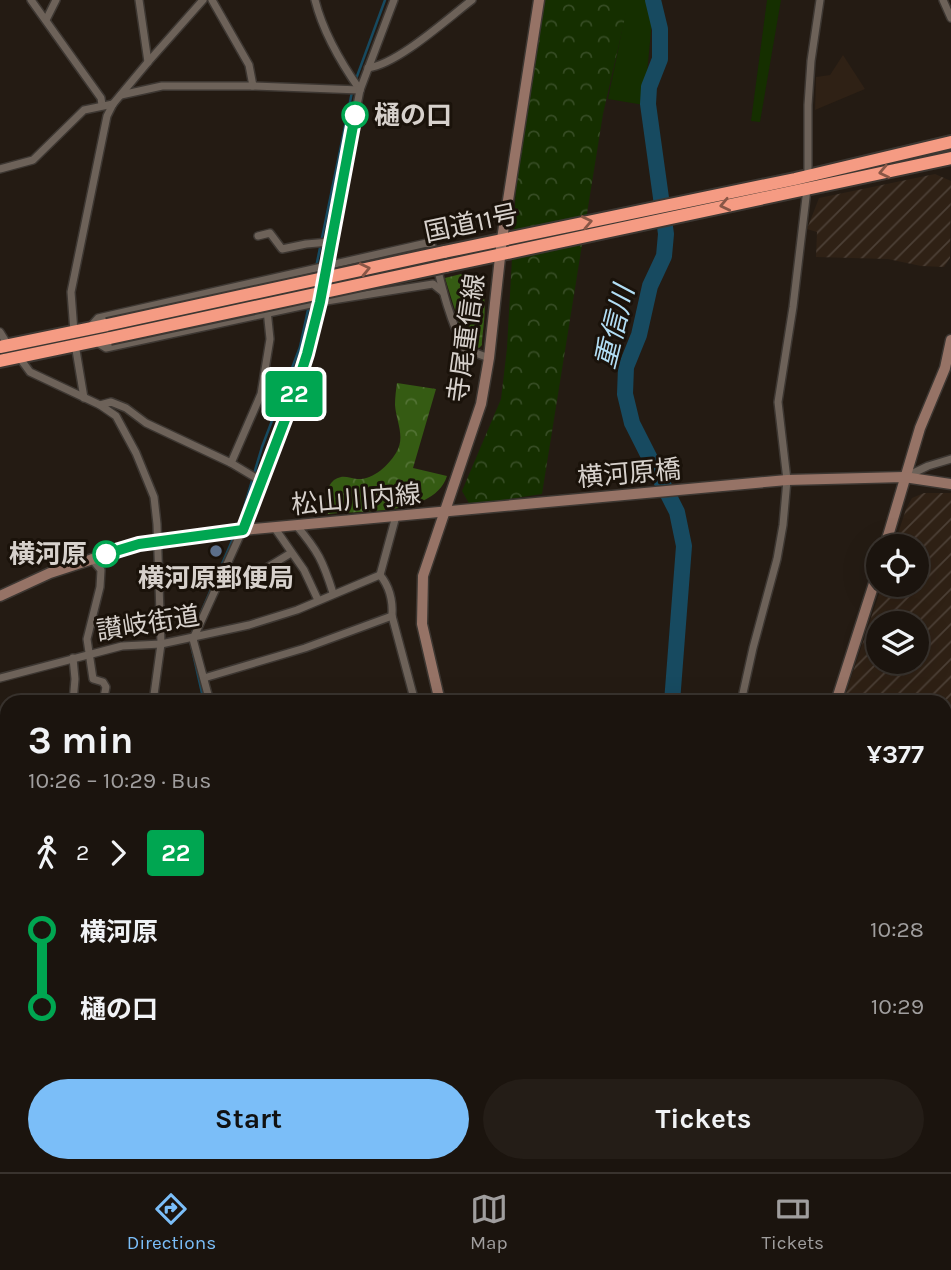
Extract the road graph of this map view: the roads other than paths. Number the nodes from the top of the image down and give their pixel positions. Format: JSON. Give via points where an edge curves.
{"nodes":[{"id":1,"x":31,"y":0,"type":"edge"},
{"id":2,"x":56,"y":0,"type":"edge"},
{"id":3,"x":139,"y":0,"type":"edge"},
{"id":4,"x":203,"y":0,"type":"edge"},
{"id":5,"x":212,"y":0,"type":"edge"},
{"id":6,"x":315,"y":0,"type":"edge"},
{"id":7,"x":394,"y":0,"type":"edge"},
{"id":8,"x":472,"y":0,"type":"edge"},
{"id":9,"x":539,"y":0,"type":"edge"},
{"id":10,"x":820,"y":0,"type":"edge"},
{"id":11,"x":943,"y":0,"type":"edge"},
{"id":12,"x":951,"y":18,"type":"edge"},
{"id":13,"x":46,"y":20,"type":"junction"},
{"id":14,"x":148,"y":62,"type":"junction"},
{"id":15,"x":368,"y":68,"type":"junction"},
{"id":16,"x":253,"y":86,"type":"junction"},
{"id":17,"x":360,"y":90,"type":"junction"},
{"id":18,"x":120,"y":95,"type":"junction"},
{"id":19,"x":113,"y":104,"type":"junction"},
{"id":20,"x":102,"y":105,"type":"junction"},
{"id":21,"x":951,"y":142,"type":"edge"},
{"id":22,"x":951,"y":158,"type":"edge"},
{"id":23,"x":0,"y":169,"type":"edge"},
{"id":24,"x":808,"y":182,"type":"junction"},
{"id":25,"x":794,"y":185,"type":"junction"},
{"id":26,"x":258,"y":236,"type":"dead end"},
{"id":27,"x":502,"y":239,"type":"junction"},
{"id":28,"x":330,"y":242,"type":"junction"},
{"id":29,"x":500,"y":253,"type":"junction"},
{"id":30,"x":326,"y":265,"type":"junction"},
{"id":31,"x":264,"y":280,"type":"junction"},
{"id":32,"x":443,"y":292,"type":"junction"},
{"id":33,"x":320,"y":302,"type":"junction"},
{"id":34,"x":268,"y":314,"type":"junction"},
{"id":35,"x":89,"y":329,"type":"junction"},
{"id":36,"x":0,"y":332,"type":"edge"},
{"id":37,"x":74,"y":332,"type":"junction"},
{"id":38,"x":951,"y":340,"type":"edge"},
{"id":39,"x":94,"y":341,"type":"junction"},
{"id":40,"x":75,"y":345,"type":"junction"},
{"id":41,"x":4,"y":346,"type":"edge"},
{"id":42,"x":19,"y":357,"type":"junction"},
{"id":43,"x":489,"y":358,"type":"junction"},
{"id":44,"x":0,"y":361,"type":"edge"},
{"id":45,"x":84,"y":398,"type":"junction"},
{"id":46,"x":100,"y":405,"type":"junction"},
{"id":47,"x":951,"y":459,"type":"edge"},
{"id":48,"x":231,"y":463,"type":"junction"},
{"id":49,"x":904,"y":477,"type":"junction"},
{"id":50,"x":787,"y":480,"type":"junction"},
{"id":51,"x":261,"y":481,"type":"junction"},
{"id":52,"x":951,"y":484,"type":"edge"},
{"id":53,"x":475,"y":509,"type":"joint"},
{"id":54,"x":444,"y":512,"type":"junction"},
{"id":55,"x":396,"y":516,"type":"junction"},
{"id":56,"x":296,"y":525,"type":"junction"},
{"id":57,"x":274,"y":527,"type":"junction"},
{"id":58,"x":243,"y":530,"type":"junction"},
{"id":59,"x":889,"y":534,"type":"edge"},
{"id":60,"x":156,"y":541,"type":"junction"},
{"id":61,"x":290,"y":553,"type":"junction"},
{"id":62,"x":91,"y":558,"type":"junction"},
{"id":63,"x":263,"y":570,"type":"dead end"},
{"id":64,"x":380,"y":575,"type":"junction"},
{"id":65,"x":333,"y":593,"type":"junction"},
{"id":66,"x":0,"y":596,"type":"edge"},
{"id":67,"x":870,"y":597,"type":"edge"},
{"id":68,"x":318,"y":600,"type":"junction"},
{"id":69,"x":392,"y":616,"type":"junction"},
{"id":70,"x":191,"y":639,"type":"junction"},
{"id":71,"x":161,"y":644,"type":"junction"},
{"id":72,"x":90,"y":653,"type":"junction"},
{"id":73,"x":73,"y":658,"type":"junction"},
{"id":74,"x":0,"y":678,"type":"edge"},
{"id":75,"x":204,"y":678,"type":"junction"},
{"id":76,"x":75,"y":679,"type":"junction"},
{"id":77,"x":93,"y":679,"type":"junction"},
{"id":78,"x":74,"y":695,"type":"edge"},
{"id":79,"x":104,"y":695,"type":"edge"},
{"id":80,"x":154,"y":695,"type":"edge"},
{"id":81,"x":208,"y":695,"type":"edge"},
{"id":82,"x":413,"y":695,"type":"edge"},
{"id":83,"x":438,"y":695,"type":"edge"},
{"id":84,"x":743,"y":695,"type":"edge"},
{"id":85,"x":838,"y":695,"type":"edge"}],
"edges":[{"from":1,"to":13,"type":"street"},
{"from":2,"to":13,"type":"street"},
{"from":3,"to":14,"type":"street"},
{"from":4,"to":14,"type":"street"},
{"from":5,"to":16,"type":"street","via":[[249,65]]},
{"from":6,"to":17,"type":"street","via":[[343,66]]},
{"from":7,"to":15,"type":"street"},
{"from":8,"to":15,"type":"street","via":[[411,47]]},
{"from":9,"to":27,"type":"main road","name":"寺尾重信線"},
{"from":10,"to":24,"type":"street","via":[[810,72]]},
{"from":11,"to":12,"type":"street"},
{"from":13,"to":20,"type":"street"},
{"from":14,"to":18,"type":"street"},
{"from":15,"to":17,"type":"street"},
{"from":16,"to":17,"type":"street"},
{"from":16,"to":18,"type":"street","via":[[162,86]]},
{"from":17,"to":28,"type":"street"},
{"from":18,"to":19,"type":"street"},
{"from":19,"to":20,"type":"street"},
{"from":19,"to":37,"type":"street","via":[[71,292]]},
{"from":20,"to":23,"type":"street","via":[[78,114],[33,160]]},
{"from":21,"to":24,"type":"highway","name":"国道11号"},
{"from":22,"to":24,"type":"highway","name":"国道11号","one_way":true},
{"from":24,"to":25,"type":"highway","name":"国道11号"},
{"from":24,"to":50,"type":"street","via":[[779,402]]},
{"from":27,"to":25,"type":"highway","name":"国道11号","one_way":true},
{"from":25,"to":29,"type":"highway","name":"国道11号","one_way":true},
{"from":26,"to":28,"type":"street","via":[[270,233],[282,249]]},
{"from":27,"to":29,"type":"main road","name":"寺尾重信線"},
{"from":35,"to":27,"type":"highway","name":"国道11号","one_way":true,"bridge":true},
{"from":28,"to":30,"type":"street"},
{"from":29,"to":39,"type":"highway","name":"国道11号","bridge":true},
{"from":29,"to":43,"type":"main road","name":"寺尾重信線"},
{"from":30,"to":31,"type":"street"},
{"from":30,"to":32,"type":"street","via":[[431,242]]},
{"from":30,"to":33,"type":"street"},
{"from":31,"to":34,"type":"street"},
{"from":31,"to":35,"type":"street","via":[[98,318]]},
{"from":32,"to":33,"type":"street","via":[[433,284]]},
{"from":32,"to":43,"type":"street","via":[[465,349]]},
{"from":33,"to":34,"type":"street"},
{"from":33,"to":51,"type":"street","via":[[291,404]]},
{"from":34,"to":39,"type":"street","via":[[106,348]]},
{"from":34,"to":48,"type":"street","via":[[270,339],[261,394]]},
{"from":35,"to":37,"type":"highway","name":"国道11号"},
{"from":36,"to":41,"type":"street"},
{"from":37,"to":40,"type":"street"},
{"from":37,"to":41,"type":"highway","name":"国道11号"},
{"from":38,"to":49,"type":"main road"},
{"from":39,"to":40,"type":"highway","name":"国道11号"},
{"from":40,"to":42,"type":"highway","name":"国道11号"},
{"from":40,"to":45,"type":"street"},
{"from":42,"to":44,"type":"highway","name":"国道11号"},
{"from":42,"to":45,"type":"street","via":[[30,372]]},
{"from":43,"to":54,"type":"main road","name":"寺尾重信線","via":[[481,404]]},
{"from":45,"to":46,"type":"street"},
{"from":46,"to":48,"type":"street","via":[[111,402],[126,408],[146,423]]},
{"from":46,"to":60,"type":"street","via":[[116,416],[155,497]]},
{"from":47,"to":49,"type":"street"},
{"from":48,"to":51,"type":"street"},
{"from":49,"to":50,"type":"main road"},
{"from":49,"to":52,"type":"main road"},
{"from":49,"to":59,"type":"main road"},
{"from":50,"to":53,"type":"main road","name":"横河原橋"},
{"from":50,"to":84,"type":"street","via":[[777,559]]},
{"from":51,"to":58,"type":"street"},
{"from":53,"to":54,"type":"main road","name":"松山川内線"},
{"from":54,"to":55,"type":"main road","name":"松山川内線"},
{"from":54,"to":83,"type":"main road","name":"寺尾重信線","via":[[428,555],[421,593],[422,624]]},
{"from":55,"to":56,"type":"main road","name":"松山川内線"},
{"from":55,"to":64,"type":"street"},
{"from":56,"to":57,"type":"main road","name":"松山川内線"},
{"from":56,"to":65,"type":"street","via":[[324,561]]},
{"from":57,"to":58,"type":"main road","name":"松山川内線"},
{"from":57,"to":61,"type":"street"},
{"from":58,"to":60,"type":"main road","name":"松山川内線"},
{"from":58,"to":70,"type":"street"},
{"from":60,"to":62,"type":"main road","name":"松山川内線"},
{"from":60,"to":71,"type":"street"},
{"from":61,"to":63,"type":"street"},
{"from":61,"to":68,"type":"street"},
{"from":62,"to":66,"type":"main road","name":"松山川内線"},
{"from":62,"to":72,"type":"street","via":[[101,570],[87,639]]},
{"from":64,"to":65,"type":"street","name":"讃岐街道"},
{"from":64,"to":69,"type":"street","via":[[387,584]]},
{"from":65,"to":68,"type":"street","name":"讃岐街道"},
{"from":67,"to":85,"type":"main road"},
{"from":68,"to":70,"type":"street","name":"讃岐街道","via":[[249,625]]},
{"from":69,"to":75,"type":"street"},
{"from":69,"to":82,"type":"street"},
{"from":70,"to":71,"type":"street","name":"讃岐街道"},
{"from":70,"to":75,"type":"street"},
{"from":71,"to":72,"type":"street","name":"讃岐街道"},
{"from":71,"to":80,"type":"street"},
{"from":72,"to":73,"type":"street","name":"讃岐街道"},
{"from":72,"to":77,"type":"street"},
{"from":73,"to":74,"type":"street","name":"讃岐街道"},
{"from":73,"to":76,"type":"street"},
{"from":75,"to":81,"type":"street"},
{"from":76,"to":77,"type":"street"},
{"from":76,"to":78,"type":"street"},
{"from":77,"to":79,"type":"street","via":[[103,682]]}]}
